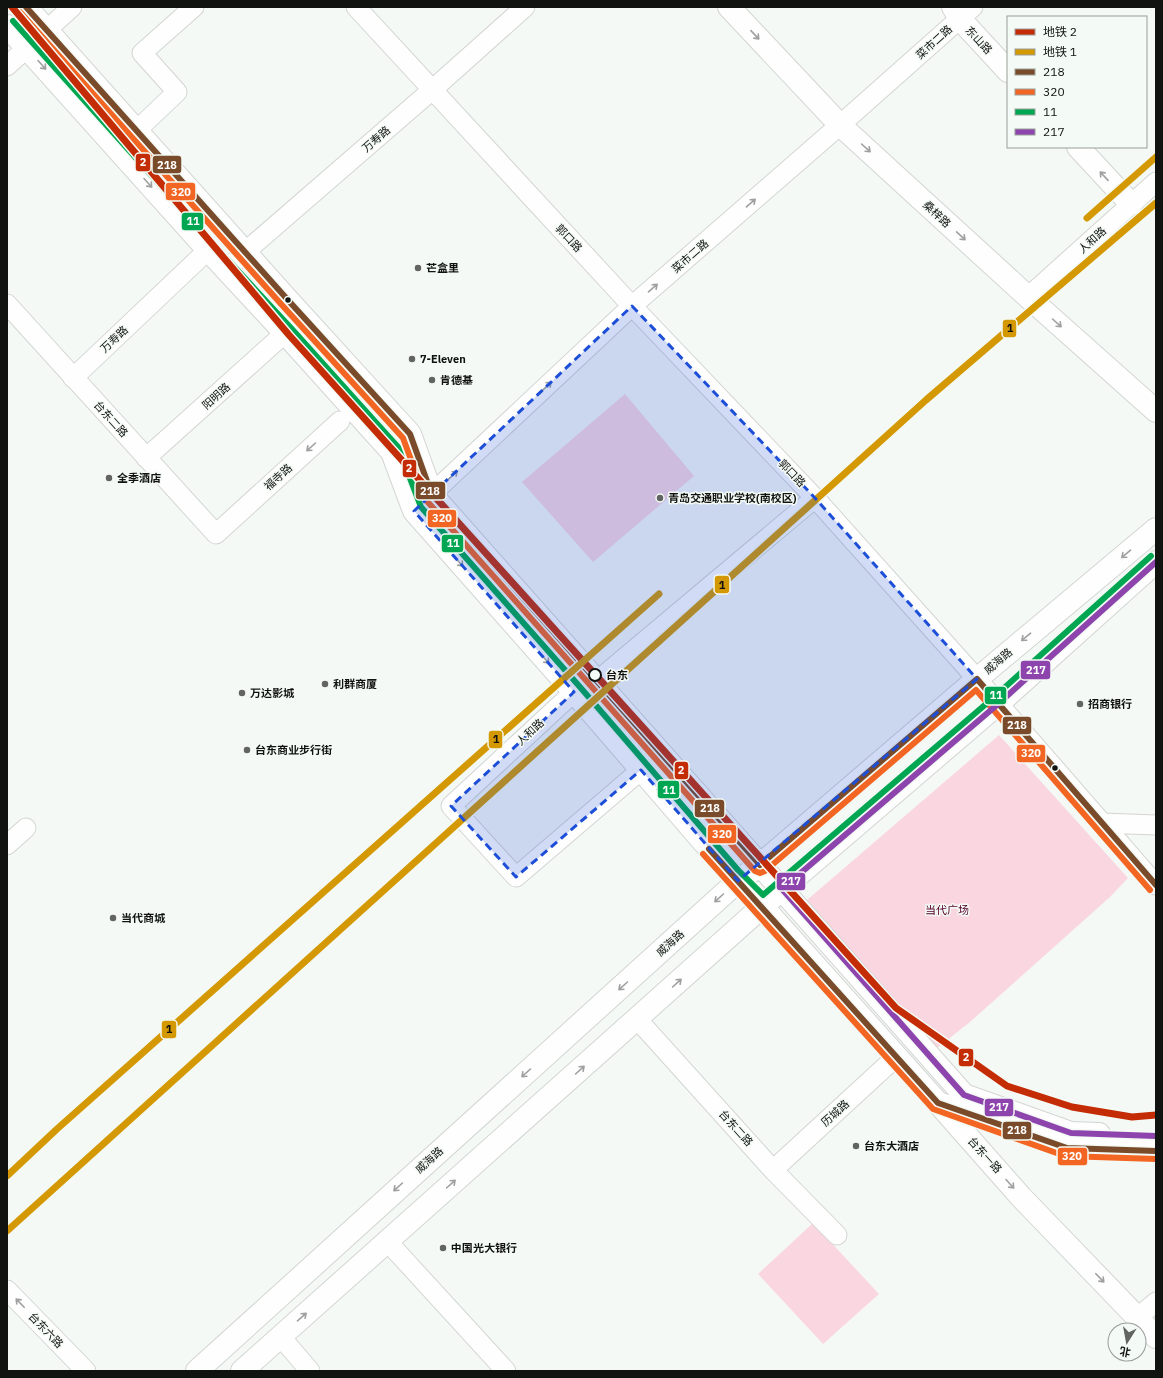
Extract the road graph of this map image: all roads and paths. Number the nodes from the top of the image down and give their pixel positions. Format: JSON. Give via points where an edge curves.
{"nodes":[{"id":1,"x":26,"y":7,"type":"edge"},
{"id":2,"x":72,"y":7,"type":"edge"},
{"id":3,"x":194,"y":7,"type":"edge"},
{"id":4,"x":356,"y":7,"type":"edge"},
{"id":5,"x":525,"y":7,"type":"edge"},
{"id":6,"x":728,"y":7,"type":"edge"},
{"id":7,"x":962,"y":11,"type":"edge"},
{"id":8,"x":7,"y":26,"type":"edge"},
{"id":9,"x":47,"y":30,"type":"junction"},
{"id":10,"x":27,"y":48,"type":"junction"},
{"id":11,"x":7,"y":66,"type":"edge"},
{"id":12,"x":1007,"y":70,"type":"edge"},
{"id":13,"x":432,"y":90,"type":"junction"},
{"id":14,"x":840,"y":125,"type":"junction"},
{"id":15,"x":137,"y":130,"type":"junction"},
{"id":16,"x":1079,"y":148,"type":"edge"},
{"id":17,"x":1156,"y":182,"type":"edge"},
{"id":18,"x":1131,"y":204,"type":"junction"},
{"id":19,"x":208,"y":250,"type":"junction"},
{"id":20,"x":245,"y":252,"type":"junction"},
{"id":21,"x":226,"y":270,"type":"junction"},
{"id":22,"x":1028,"y":298,"type":"junction"},
{"id":23,"x":7,"y":304,"type":"edge"},
{"id":24,"x":632,"y":306,"type":"junction"},
{"id":25,"x":285,"y":333,"type":"junction"},
{"id":26,"x":73,"y":378,"type":"junction"},
{"id":27,"x":1156,"y":411,"type":"edge"},
{"id":28,"x":340,"y":421,"type":"dead end"},
{"id":29,"x":146,"y":458,"type":"junction"},
{"id":30,"x":432,"y":495,"type":"junction"},
{"id":31,"x":815,"y":498,"type":"junction"},
{"id":32,"x":414,"y":511,"type":"junction"},
{"id":33,"x":1156,"y":529,"type":"edge"},
{"id":34,"x":216,"y":534,"type":"joint"},
{"id":35,"x":1156,"y":562,"type":"edge"},
{"id":36,"x":977,"y":679,"type":"junction"},
{"id":37,"x":598,"y":681,"type":"junction"},
{"id":38,"x":574,"y":692,"type":"junction"},
{"id":39,"x":998,"y":704,"type":"junction"},
{"id":40,"x":641,"y":770,"type":"junction"},
{"id":41,"x":1102,"y":823,"type":"junction"},
{"id":42,"x":1156,"y":825,"type":"edge"},
{"id":43,"x":26,"y":828,"type":"dead end"},
{"id":44,"x":8,"y":842,"type":"edge"},
{"id":45,"x":760,"y":865,"type":"junction"},
{"id":46,"x":738,"y":881,"type":"junction"},
{"id":47,"x":1156,"y":885,"type":"edge"},
{"id":48,"x":782,"y":889,"type":"junction"},
{"id":49,"x":762,"y":906,"type":"junction"},
{"id":50,"x":637,"y":1019,"type":"junction"},
{"id":51,"x":897,"y":1056,"type":"junction"},
{"id":52,"x":938,"y":1103,"type":"junction"},
{"id":53,"x":1156,"y":1136,"type":"edge"},
{"id":54,"x":1156,"y":1151,"type":"edge"},
{"id":55,"x":773,"y":1170,"type":"junction"},
{"id":56,"x":838,"y":1235,"type":"dead end"},
{"id":57,"x":387,"y":1241,"type":"junction"},
{"id":58,"x":7,"y":1290,"type":"edge"},
{"id":59,"x":1156,"y":1302,"type":"edge"},
{"id":60,"x":1138,"y":1317,"type":"junction"},
{"id":61,"x":280,"y":1336,"type":"junction"},
{"id":62,"x":1156,"y":1337,"type":"edge"},
{"id":63,"x":86,"y":1371,"type":"edge"},
{"id":64,"x":197,"y":1371,"type":"edge"},
{"id":65,"x":242,"y":1371,"type":"edge"},
{"id":66,"x":310,"y":1371,"type":"edge"},
{"id":67,"x":506,"y":1371,"type":"edge"}],
"edges":[{"from":1,"to":9,"type":"main road"},
{"from":2,"to":9,"type":"street"},
{"from":3,"to":15,"type":"street","via":[[142,53],[177,92]]},
{"from":4,"to":13,"type":"street","name":"郭口路"},
{"from":5,"to":13,"type":"street","name":"万寿路"},
{"from":6,"to":14,"type":"main road","name":"桑梓路","one_way":true},
{"from":7,"to":12,"type":"main road","name":"东山路"},
{"from":7,"to":14,"type":"street","name":"菜市二路"},
{"from":8,"to":10,"type":"main road","name":"台东一路"},
{"from":9,"to":10,"type":"street"},
{"from":9,"to":15,"type":"main road"},
{"from":10,"to":11,"type":"street"},
{"from":10,"to":19,"type":"main road","name":"台东一路","one_way":true},
{"from":13,"to":20,"type":"street","name":"万寿路"},
{"from":13,"to":24,"type":"street","name":"郭口路"},
{"from":14,"to":22,"type":"main road","name":"桑梓路","one_way":true},
{"from":24,"to":14,"type":"street","name":"菜市二路","one_way":true},
{"from":15,"to":20,"type":"main road"},
{"from":18,"to":16,"type":"main road","one_way":true},
{"from":17,"to":18,"type":"street","name":"人和路"},
{"from":18,"to":22,"type":"street","name":"人和路"},
{"from":19,"to":21,"type":"main road","name":"台东一路"},
{"from":19,"to":26,"type":"street","name":"万寿路"},
{"from":20,"to":21,"type":"street","name":"万寿路"},
{"from":20,"to":30,"type":"main road","via":[[410,434]]},
{"from":21,"to":25,"type":"main road","name":"台东一路"},
{"from":22,"to":27,"type":"main road","name":"桑梓路","one_way":true},
{"from":23,"to":26,"type":"street","name":"台东二路"},
{"from":30,"to":24,"type":"street","name":"菜市二路","one_way":true},
{"from":24,"to":31,"type":"street","name":"郭口路"},
{"from":25,"to":29,"type":"street","name":"阳明路"},
{"from":25,"to":32,"type":"main road","name":"台东一路","via":[[392,452]]},
{"from":26,"to":29,"type":"street","name":"台东二路"},
{"from":28,"to":34,"type":"street","name":"福寺路","one_way":true},
{"from":29,"to":34,"type":"street","name":"台东二路"},
{"from":30,"to":32,"type":"street","name":"菜市二路"},
{"from":30,"to":37,"type":"main road"},
{"from":31,"to":36,"type":"street","name":"郭口路"},
{"from":31,"to":37,"type":"street"},
{"from":32,"to":38,"type":"main road","name":"台东一路","one_way":true},
{"from":33,"to":36,"type":"main road","name":"威海路","one_way":true},
{"from":35,"to":39,"type":"main road"},
{"from":36,"to":39,"type":"street","name":"郭口路"},
{"from":36,"to":45,"type":"main road","name":"威海路"},
{"from":37,"to":45,"type":"main road"},
{"from":38,"to":40,"type":"main road","name":"台东一路"},
{"from":38,"to":40,"type":"street","name":"人和路","via":[[451,806],[516,877]]},
{"from":39,"to":41,"type":"street","name":"郭口路"},
{"from":39,"to":48,"type":"main road"},
{"from":40,"to":46,"type":"main road","name":"台东一路"},
{"from":41,"to":42,"type":"street"},
{"from":41,"to":47,"type":"street","name":"郭口路"},
{"from":43,"to":44,"type":"street"},
{"from":45,"to":46,"type":"main road","name":"威海路"},
{"from":45,"to":48,"type":"main road"},
{"from":46,"to":49,"type":"main road","name":"台东一路"},
{"from":46,"to":64,"type":"main road","name":"威海路","one_way":true},
{"from":48,"to":49,"type":"main road"},
{"from":48,"to":53,"type":"main road","via":[[964,1094],[1071,1134]]},
{"from":50,"to":49,"type":"main road","one_way":true},
{"from":49,"to":51,"type":"main road","name":"台东一路"},
{"from":50,"to":55,"type":"street","name":"台东二路"},
{"from":57,"to":50,"type":"main road","one_way":true},
{"from":51,"to":52,"type":"main road","name":"台东一路"},
{"from":51,"to":55,"type":"street","name":"历城路"},
{"from":52,"to":54,"type":"main road","via":[[1067,1148]]},
{"from":52,"to":60,"type":"main road","name":"台东一路","one_way":true,"via":[[1022,1197]]},
{"from":55,"to":56,"type":"street","name":"台东二路"},
{"from":61,"to":57,"type":"main road","one_way":true},
{"from":57,"to":67,"type":"street"},
{"from":63,"to":58,"type":"street","name":"台东六路","one_way":true},
{"from":59,"to":60,"type":"street"},
{"from":60,"to":62,"type":"main road","name":"台东一路"},
{"from":61,"to":65,"type":"main road"},
{"from":61,"to":66,"type":"street"}]}
